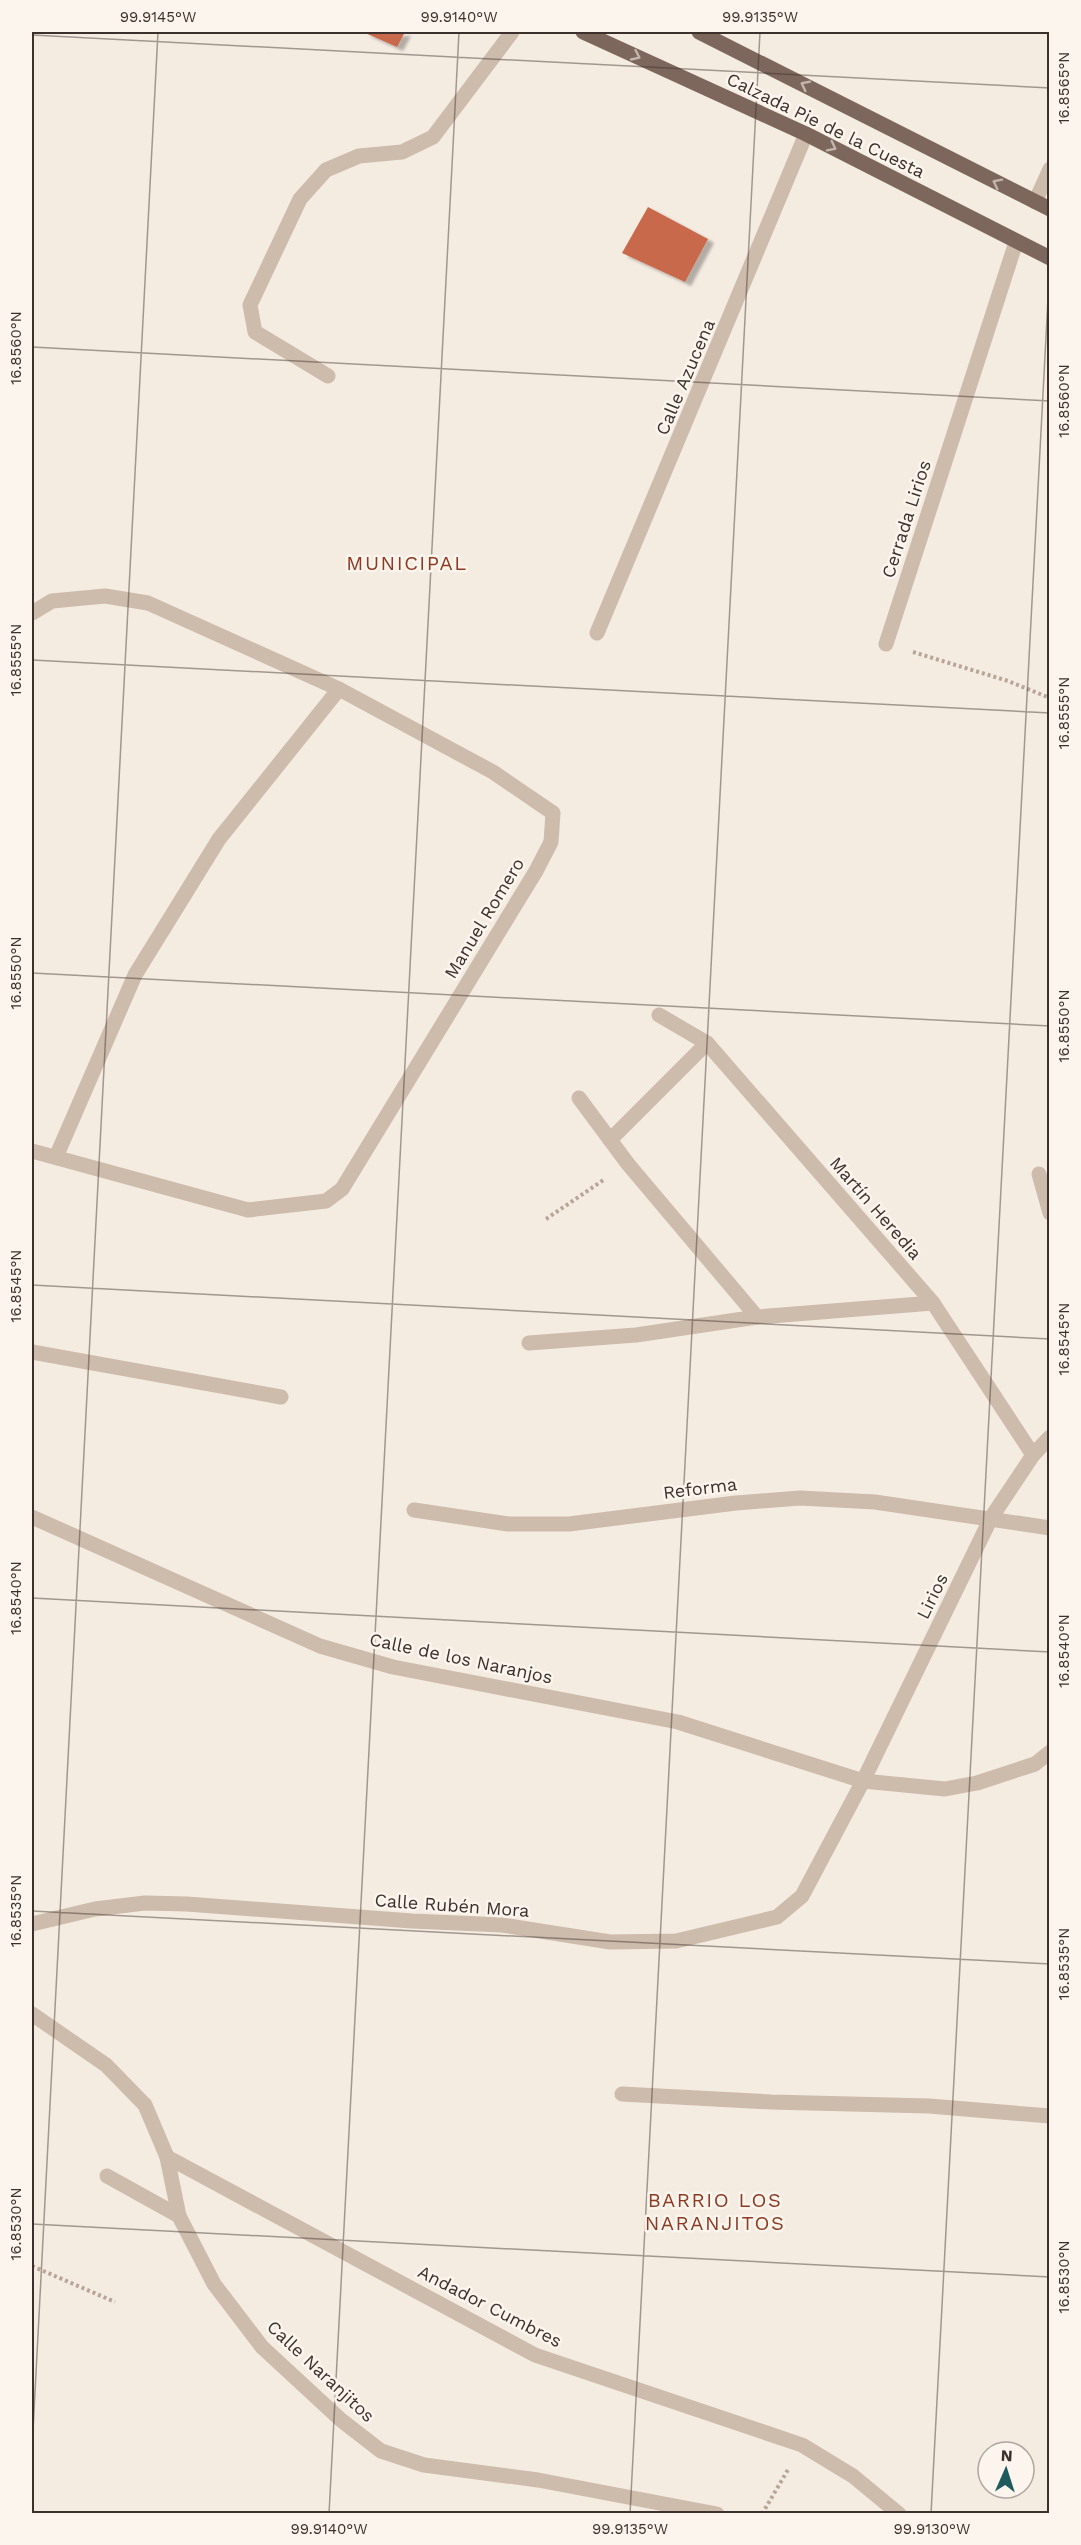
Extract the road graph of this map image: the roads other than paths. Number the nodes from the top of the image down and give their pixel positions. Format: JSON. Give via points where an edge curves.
{"nodes":[{"id":1,"x":512,"y":32,"type":"edge"},
{"id":2,"x":583,"y":32,"type":"edge"},
{"id":3,"x":699,"y":32,"type":"edge"},
{"id":4,"x":806,"y":134,"type":"junction"},
{"id":5,"x":1050,"y":169,"type":"edge"},
{"id":6,"x":1035,"y":202,"type":"junction"},
{"id":7,"x":1050,"y":209,"type":"edge"},
{"id":8,"x":1016,"y":242,"type":"junction"},
{"id":9,"x":1050,"y":258,"type":"edge"},
{"id":10,"x":328,"y":376,"type":"dead end"},
{"id":11,"x":32,"y":613,"type":"edge"},
{"id":12,"x":597,"y":633,"type":"dead end"},
{"id":13,"x":886,"y":644,"type":"road end"},
{"id":14,"x":339,"y":689,"type":"junction"},
{"id":15,"x":660,"y":1015,"type":"dead end"},
{"id":16,"x":707,"y":1043,"type":"junction"},
{"id":17,"x":579,"y":1098,"type":"dead end"},
{"id":18,"x":610,"y":1140,"type":"junction"},
{"id":19,"x":32,"y":1151,"type":"edge"},
{"id":20,"x":56,"y":1157,"type":"junction"},
{"id":21,"x":1039,"y":1174,"type":"dead end"},
{"id":22,"x":1050,"y":1213,"type":"edge"},
{"id":23,"x":933,"y":1303,"type":"junction"},
{"id":24,"x":757,"y":1317,"type":"junction"},
{"id":25,"x":529,"y":1343,"type":"dead end"},
{"id":26,"x":32,"y":1352,"type":"edge"},
{"id":27,"x":280,"y":1397,"type":"dead end"},
{"id":28,"x":1050,"y":1437,"type":"edge"},
{"id":29,"x":1033,"y":1455,"type":"junction"},
{"id":30,"x":414,"y":1510,"type":"dead end"},
{"id":31,"x":32,"y":1517,"type":"edge"},
{"id":32,"x":992,"y":1518,"type":"junction"},
{"id":33,"x":1050,"y":1528,"type":"edge"},
{"id":34,"x":1050,"y":1752,"type":"edge"},
{"id":35,"x":863,"y":1781,"type":"junction"},
{"id":36,"x":32,"y":1924,"type":"edge"},
{"id":37,"x":32,"y":2014,"type":"edge"},
{"id":38,"x":622,"y":2094,"type":"dead end"},
{"id":39,"x":1050,"y":2116,"type":"edge"},
{"id":40,"x":167,"y":2157,"type":"junction"},
{"id":41,"x":107,"y":2176,"type":"dead end"},
{"id":42,"x":179,"y":2216,"type":"junction"},
{"id":43,"x":717,"y":2514,"type":"edge"},
{"id":44,"x":899,"y":2514,"type":"edge"}],
"edges":[{"from":1,"to":10,"type":"street","via":[[433,136],[402,152],[359,156],[326,170],[300,199],[250,305],[255,332]]},
{"from":2,"to":4,"type":"main road","name":"Calzada Pie de la Cuesta","one_way":true},
{"from":6,"to":3,"type":"main road","name":"Calzada Pie de la Cuesta","one_way":true},
{"from":4,"to":8,"type":"main road","name":"Calzada Pie de la Cuesta","one_way":true},
{"from":4,"to":12,"type":"street","name":"Calle Azucena"},
{"from":5,"to":6,"type":"street"},
{"from":6,"to":7,"type":"main road","name":"Calzada Pie de la Cuesta"},
{"from":8,"to":9,"type":"main road","name":"Calzada Pie de la Cuesta"},
{"from":8,"to":13,"type":"street","name":"Cerrada Lirios"},
{"from":11,"to":14,"type":"street","name":"Manuel Romero","via":[[52,601],[105,596],[148,603]]},
{"from":14,"to":20,"type":"street","via":[[219,839],[135,975]]},
{"from":14,"to":20,"type":"street","name":"Manuel Romero","via":[[476,762],[553,813],[550,842],[536,871],[342,1189],[326,1201],[248,1210]]},
{"from":15,"to":16,"type":"street","name":"Martín Heredia"},
{"from":16,"to":18,"type":"street"},
{"from":16,"to":23,"type":"street","name":"Martín Heredia"},
{"from":17,"to":18,"type":"street"},
{"from":18,"to":24,"type":"street"},
{"from":19,"to":20,"type":"street","name":"Manuel Romero"},
{"from":21,"to":22,"type":"street"},
{"from":23,"to":24,"type":"street"},
{"from":23,"to":29,"type":"street","name":"Martín Heredia"},
{"from":24,"to":25,"type":"street","via":[[636,1335]]},
{"from":26,"to":27,"type":"street"},
{"from":28,"to":29,"type":"street","name":"Lirios"},
{"from":29,"to":32,"type":"street","name":"Lirios"},
{"from":30,"to":32,"type":"street","name":"Reforma","via":[[508,1524],[569,1524],[800,1498],[875,1502]]},
{"from":31,"to":35,"type":"street","name":"Calle de los Naranjos","via":[[320,1646],[393,1667],[678,1722]]},
{"from":32,"to":33,"type":"street","name":"Reforma"},
{"from":32,"to":35,"type":"street","name":"Lirios"},
{"from":34,"to":35,"type":"street","name":"Calle de los Naranjos","via":[[1035,1764],[945,1789]]},
{"from":35,"to":36,"type":"street","name":"Calle Rubén Mora","via":[[802,1896],[777,1917],[676,1941],[610,1942],[502,1925],[187,1904],[145,1903],[95,1909]]},
{"from":37,"to":40,"type":"street","name":"Calle Naranjitos","via":[[106,2066],[145,2105]]},
{"from":38,"to":39,"type":"street","via":[[929,2106]]},
{"from":40,"to":42,"type":"street","name":"Calle Naranjitos"},
{"from":40,"to":44,"type":"street","name":"Andador Cumbres","via":[[535,2355],[802,2445],[853,2476]]},
{"from":41,"to":42,"type":"street"},
{"from":42,"to":43,"type":"street","name":"Calle Naranjitos","via":[[214,2284],[262,2347],[341,2421],[381,2451],[424,2465],[538,2480]]}]}
